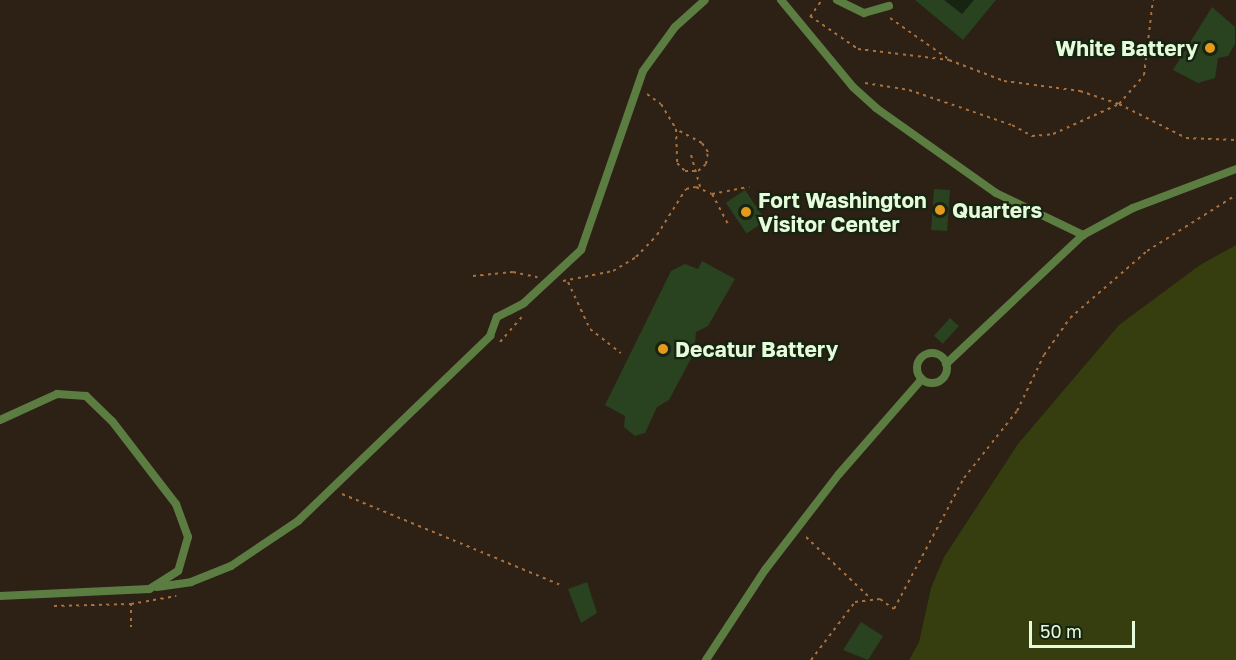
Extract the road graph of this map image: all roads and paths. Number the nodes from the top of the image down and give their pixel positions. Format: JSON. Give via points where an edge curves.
{"nodes":[{"id":1,"x":705,"y":0,"type":"edge"},
{"id":2,"x":781,"y":0,"type":"edge"},
{"id":3,"x":822,"y":0,"type":"edge"},
{"id":4,"x":837,"y":0,"type":"edge"},
{"id":5,"x":1153,"y":0,"type":"edge"},
{"id":6,"x":885,"y":8,"type":"joint"},
{"id":7,"x":805,"y":11,"type":"dead end"},
{"id":8,"x":810,"y":16,"type":"junction"},
{"id":9,"x":949,"y":60,"type":"junction"},
{"id":10,"x":847,"y":80,"type":"junction"},
{"id":11,"x":637,"y":88,"type":"junction"},
{"id":12,"x":1119,"y":104,"type":"junction"},
{"id":13,"x":676,"y":129,"type":"junction"},
{"id":14,"x":1236,"y":140,"type":"edge"},
{"id":15,"x":691,"y":155,"type":"dead end"},
{"id":16,"x":1236,"y":170,"type":"edge"},
{"id":17,"x":698,"y":171,"type":"junction"},
{"id":18,"x":750,"y":187,"type":"dead end"},
{"id":19,"x":700,"y":188,"type":"junction"},
{"id":20,"x":712,"y":194,"type":"junction"},
{"id":21,"x":1236,"y":195,"type":"edge"},
{"id":22,"x":729,"y":226,"type":"dead end"},
{"id":23,"x":1083,"y":236,"type":"junction"},
{"id":24,"x":473,"y":276,"type":"dead end"},
{"id":25,"x":552,"y":280,"type":"junction"},
{"id":26,"x":568,"y":282,"type":"junction"},
{"id":27,"x":520,"y":306,"type":"junction"},
{"id":28,"x":499,"y":343,"type":"dead end"},
{"id":29,"x":621,"y":353,"type":"dead end"},
{"id":30,"x":946,"y":364,"type":"junction"},
{"id":31,"x":922,"y":379,"type":"junction"},
{"id":32,"x":0,"y":420,"type":"edge"},
{"id":33,"x":351,"y":486,"type":"dead end"},
{"id":34,"x":342,"y":494,"type":"junction"},
{"id":35,"x":335,"y":501,"type":"dead end"},
{"id":36,"x":797,"y":529,"type":"junction"},
{"id":37,"x":561,"y":585,"type":"dead end"},
{"id":38,"x":156,"y":587,"type":"junction"},
{"id":39,"x":130,"y":591,"type":"junction"},
{"id":40,"x":186,"y":594,"type":"dead end"},
{"id":41,"x":0,"y":596,"type":"edge"},
{"id":42,"x":871,"y":599,"type":"junction"},
{"id":43,"x":131,"y":604,"type":"junction"},
{"id":44,"x":47,"y":606,"type":"dead end"},
{"id":45,"x":131,"y":627,"type":"dead end"},
{"id":46,"x":706,"y":660,"type":"edge"},
{"id":47,"x":811,"y":660,"type":"edge"}],
"edges":[{"from":1,"to":11,"type":"lane","via":[[664,40]]},
{"from":2,"to":10,"type":"lane"},
{"from":3,"to":8,"type":"path"},
{"from":4,"to":6,"type":"lane","via":[[864,14]]},
{"from":5,"to":12,"type":"path","via":[[1144,75]]},
{"from":6,"to":9,"type":"path","via":[[901,29]]},
{"from":7,"to":8,"type":"path"},
{"from":8,"to":9,"type":"path","via":[[858,49]]},
{"from":9,"to":12,"type":"path","via":[[1004,81],[1080,91]]},
{"from":10,"to":12,"type":"path","via":[[909,90],[1012,125],[1032,136],[1053,134]]},
{"from":10,"to":23,"type":"lane","via":[[876,108],[996,193]]},
{"from":11,"to":13,"type":"path","via":[[661,104]]},
{"from":11,"to":25,"type":"lane","via":[[617,136],[588,239]]},
{"from":12,"to":14,"type":"path","via":[[1186,138]]},
{"from":13,"to":17,"type":"path","via":[[677,163],[685,171]]},
{"from":13,"to":17,"type":"path","via":[[702,143],[708,152],[706,164]]},
{"from":15,"to":17,"type":"path"},
{"from":16,"to":23,"type":"lane","via":[[1133,208]]},
{"from":17,"to":19,"type":"path"},
{"from":18,"to":20,"type":"path"},
{"from":19,"to":20,"type":"path"},
{"from":19,"to":26,"type":"path","via":[[680,193],[657,236],[636,257],[613,271]]},
{"from":20,"to":22,"type":"path"},
{"from":21,"to":42,"type":"path","via":[[1147,251],[1070,318],[1044,356],[1017,411],[964,478],[894,609]]},
{"from":23,"to":30,"type":"lane"},
{"from":24,"to":25,"type":"path","via":[[513,272]]},
{"from":25,"to":26,"type":"path"},
{"from":25,"to":27,"type":"lane"},
{"from":26,"to":29,"type":"path","via":[[590,329]]},
{"from":27,"to":28,"type":"path","via":[[521,321]]},
{"from":27,"to":38,"type":"lane","via":[[497,317],[490,336],[298,521],[231,566],[190,582]]},
{"from":30,"to":31,"type":"lane","via":[[940,380]]},
{"from":30,"to":31,"type":"lane","via":[[933,353],[924,355],[917,371]]},
{"from":31,"to":36,"type":"lane"},
{"from":32,"to":38,"type":"lane","via":[[66,392],[86,396],[104,412],[186,521],[184,561],[171,579]]},
{"from":33,"to":34,"type":"path"},
{"from":34,"to":35,"type":"path"},
{"from":34,"to":37,"type":"path"},
{"from":36,"to":42,"type":"path"},
{"from":36,"to":46,"type":"lane"},
{"from":38,"to":39,"type":"lane"},
{"from":39,"to":41,"type":"lane"},
{"from":39,"to":43,"type":"path"},
{"from":40,"to":43,"type":"path"},
{"from":42,"to":47,"type":"path","via":[[855,602]]},
{"from":43,"to":44,"type":"path"},
{"from":43,"to":45,"type":"path"}]}
